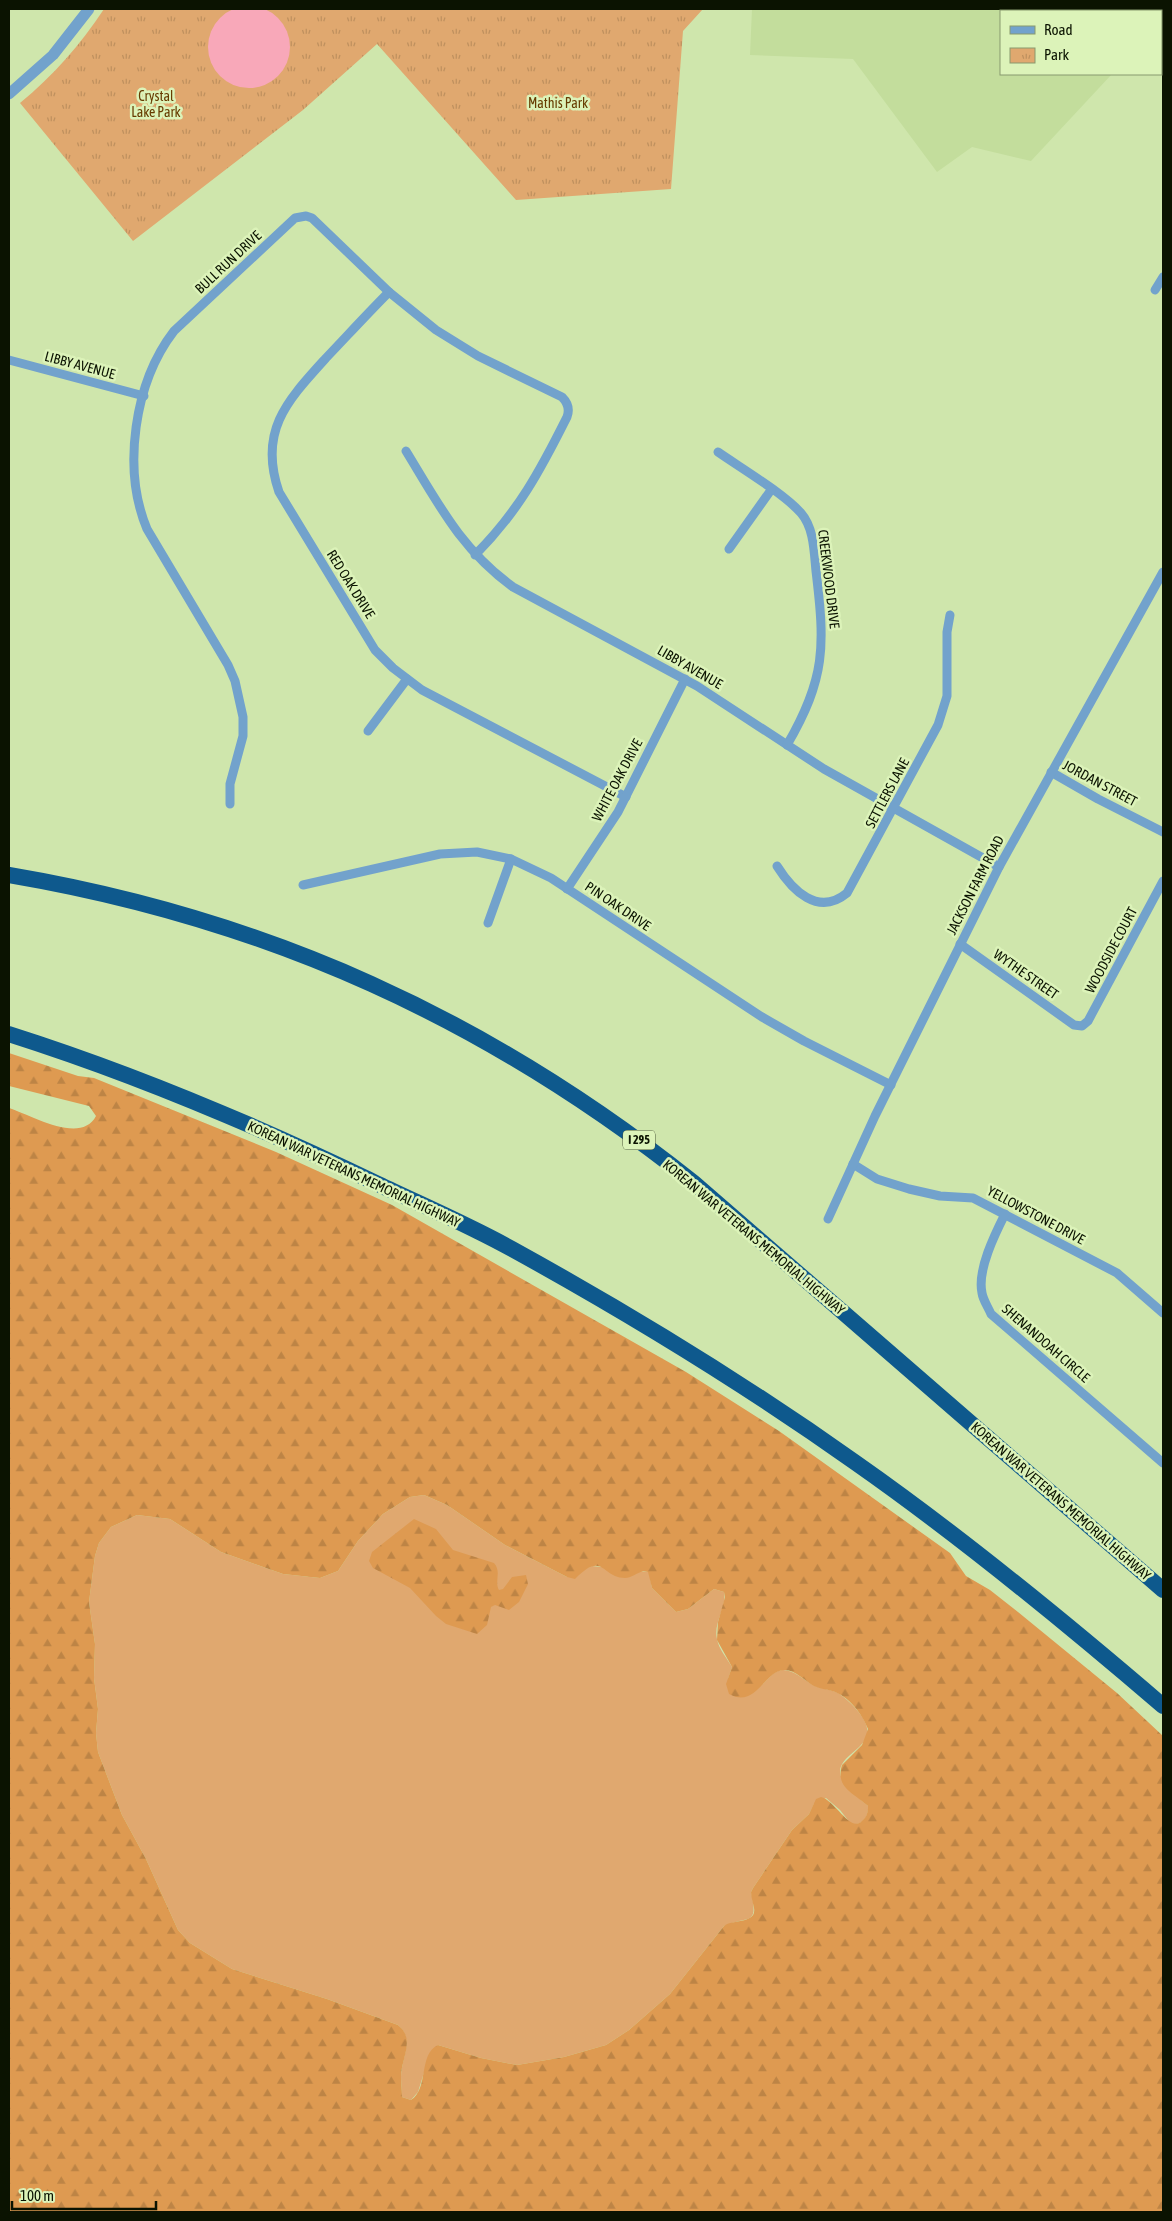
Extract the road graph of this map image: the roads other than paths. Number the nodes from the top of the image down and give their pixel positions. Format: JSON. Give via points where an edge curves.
{"nodes":[{"id":1,"x":89,"y":9,"type":"edge"},
{"id":2,"x":9,"y":94,"type":"edge"},
{"id":3,"x":1163,"y":277,"type":"edge"},
{"id":4,"x":1155,"y":290,"type":"dead end"},
{"id":5,"x":389,"y":292,"type":"junction"},
{"id":6,"x":9,"y":360,"type":"edge"},
{"id":7,"x":144,"y":396,"type":"junction"},
{"id":8,"x":406,"y":451,"type":"dead end"},
{"id":9,"x":718,"y":452,"type":"dead end"},
{"id":10,"x":771,"y":490,"type":"junction"},
{"id":11,"x":729,"y":549,"type":"dead end"},
{"id":12,"x":474,"y":555,"type":"junction"},
{"id":13,"x":1163,"y":572,"type":"edge"},
{"id":14,"x":950,"y":616,"type":"dead end"},
{"id":15,"x":407,"y":679,"type":"junction"},
{"id":16,"x":685,"y":679,"type":"junction"},
{"id":17,"x":368,"y":731,"type":"dead end"},
{"id":18,"x":787,"y":745,"type":"junction"},
{"id":19,"x":1051,"y":772,"type":"junction"},
{"id":20,"x":626,"y":797,"type":"junction"},
{"id":21,"x":230,"y":804,"type":"dead end"},
{"id":22,"x":893,"y":810,"type":"junction"},
{"id":23,"x":1163,"y":832,"type":"edge"},
{"id":24,"x":511,"y":859,"type":"junction"},
{"id":25,"x":777,"y":866,"type":"dead end"},
{"id":26,"x":999,"y":867,"type":"junction"},
{"id":27,"x":9,"y":875,"type":"edge"},
{"id":28,"x":1163,"y":882,"type":"edge"},
{"id":29,"x":303,"y":885,"type":"dead end"},
{"id":30,"x":567,"y":889,"type":"junction"},
{"id":31,"x":488,"y":923,"type":"dead end"},
{"id":32,"x":960,"y":944,"type":"junction"},
{"id":33,"x":1077,"y":1026,"type":"joint"},
{"id":34,"x":9,"y":1034,"type":"edge"},
{"id":35,"x":891,"y":1085,"type":"junction"},
{"id":36,"x":853,"y":1164,"type":"junction"},
{"id":37,"x":1006,"y":1214,"type":"junction"},
{"id":38,"x":828,"y":1219,"type":"dead end"},
{"id":39,"x":1163,"y":1313,"type":"edge"},
{"id":40,"x":1163,"y":1463,"type":"edge"},
{"id":41,"x":1163,"y":1590,"type":"edge"},
{"id":42,"x":1163,"y":1706,"type":"edge"}],
"edges":[{"from":1,"to":2,"type":"street","via":[[53,55]]},
{"from":3,"to":4,"type":"street"},
{"from":5,"to":7,"type":"street","name":"BULL RUN DRIVE","via":[[312,218],[295,218],[174,331],[157,357]]},
{"from":5,"to":12,"type":"street","name":"BULL RUN DRIVE","via":[[461,346],[562,397],[568,405],[567,417],[525,496],[496,534]]},
{"from":5,"to":15,"type":"street","name":"RED OAK DRIVE","via":[[291,398],[276,428],[272,454],[279,492],[298,526],[376,650]]},
{"from":6,"to":7,"type":"street","name":"LIBBY AVENUE"},
{"from":7,"to":21,"type":"street","name":"BULL RUN DRIVE","via":[[133,468],[140,513],[228,664],[240,699],[243,736],[230,784]]},
{"from":8,"to":12,"type":"street","name":"LIBBY AVENUE"},
{"from":9,"to":10,"type":"street","name":"CREEKWOOD DRIVE"},
{"from":10,"to":11,"type":"street"},
{"from":10,"to":18,"type":"street","name":"CREEKWOOD DRIVE","via":[[800,513],[810,531],[822,640],[815,688]]},
{"from":12,"to":16,"type":"street","name":"LIBBY AVENUE","via":[[538,602]]},
{"from":13,"to":19,"type":"street","name":"JACKSON FARM ROAD"},
{"from":14,"to":22,"type":"street","name":"SETTLERS LANE","via":[[946,632],[948,689],[944,709]]},
{"from":15,"to":17,"type":"street"},
{"from":15,"to":20,"type":"street","name":"RED OAK DRIVE","via":[[422,690]]},
{"from":16,"to":18,"type":"street","name":"LIBBY AVENUE"},
{"from":16,"to":20,"type":"street","name":"WHITE OAK DRIVE"},
{"from":18,"to":22,"type":"street","name":"LIBBY AVENUE"},
{"from":19,"to":23,"type":"street","name":"JORDAN STREET"},
{"from":19,"to":26,"type":"street","name":"JACKSON FARM ROAD"},
{"from":20,"to":30,"type":"street","name":"WHITE OAK DRIVE"},
{"from":22,"to":25,"type":"street","name":"SETTLERS LANE","via":[[847,894],[836,901],[821,902],[803,896]]},
{"from":22,"to":26,"type":"street","name":"LIBBY AVENUE"},
{"from":24,"to":29,"type":"street","name":"PIN OAK DRIVE","via":[[477,852],[440,854]]},
{"from":24,"to":30,"type":"street","name":"PIN OAK DRIVE"},
{"from":24,"to":31,"type":"street"},
{"from":26,"to":32,"type":"street","name":"JACKSON FARM ROAD"},
{"from":27,"to":41,"type":"highway","name":"KOREAN WAR VETERANS MEMORIAL HIGHWAY","number":"I 295","via":[[155,907],[290,950],[408,1000],[536,1070],[629,1132],[694,1183]]},
{"from":28,"to":33,"type":"street","name":"WOODSIDE COURT","via":[[1088,1021]]},
{"from":30,"to":35,"type":"street","name":"PIN OAK DRIVE","via":[[762,1017]]},
{"from":32,"to":33,"type":"street","name":"WYTHE STREET"},
{"from":32,"to":35,"type":"street","name":"JACKSON FARM ROAD"},
{"from":34,"to":42,"type":"highway","name":"KOREAN WAR VETERANS MEMORIAL HIGHWAY","via":[[243,1122],[512,1248],[687,1352],[856,1462],[1018,1584]]},
{"from":35,"to":36,"type":"street","name":"JACKSON FARM ROAD"},
{"from":36,"to":37,"type":"street","name":"YELLOWSTONE DRIVE","via":[[877,1179],[940,1196],[973,1198]]},
{"from":36,"to":38,"type":"street","name":"JACKSON FARM ROAD"},
{"from":37,"to":39,"type":"street","name":"YELLOWSTONE DRIVE","via":[[1117,1273]]},
{"from":37,"to":40,"type":"street","name":"SHENANDOAH CIRCLE","via":[[984,1265],[981,1292],[991,1314]]}]}
